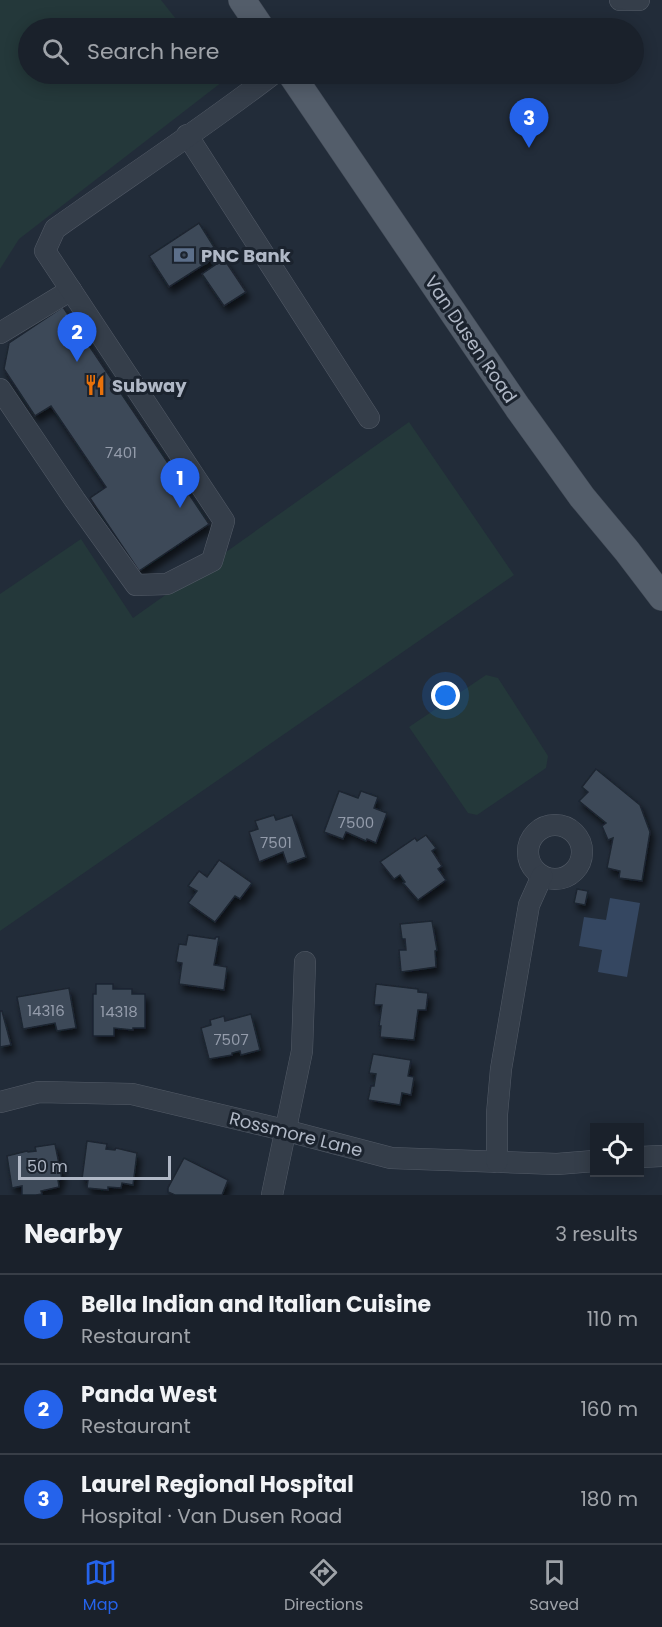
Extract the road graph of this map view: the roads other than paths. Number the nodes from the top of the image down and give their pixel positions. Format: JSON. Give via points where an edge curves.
{"nodes":[{"id":1,"x":242,"y":0,"type":"edge"},
{"id":2,"x":620,"y":0,"type":"edge"},
{"id":3,"x":639,"y":0,"type":"edge"},
{"id":4,"x":254,"y":18,"type":"edge"},
{"id":5,"x":260,"y":84,"type":"edge"},
{"id":6,"x":298,"y":84,"type":"edge"},
{"id":7,"x":187,"y":135,"type":"junction"},
{"id":8,"x":71,"y":290,"type":"junction"},
{"id":9,"x":0,"y":333,"type":"edge"},
{"id":10,"x":0,"y":389,"type":"edge"},
{"id":11,"x":369,"y":418,"type":"dead end"},
{"id":12,"x":662,"y":597,"type":"edge"},
{"id":13,"x":542,"y":876,"type":"dead end"},
{"id":14,"x":305,"y":962,"type":"dead end"},
{"id":15,"x":0,"y":1102,"type":"edge"},
{"id":16,"x":284,"y":1130,"type":"junction"},
{"id":17,"x":662,"y":1156,"type":"edge"},
{"id":18,"x":644,"y":1157,"type":"edge"},
{"id":19,"x":590,"y":1161,"type":"edge"},
{"id":20,"x":497,"y":1162,"type":"junction"},
{"id":21,"x":272,"y":1195,"type":"edge"}],
"edges":[{"from":1,"to":4,"type":"main road"},
{"from":2,"to":3,"type":"street"},
{"from":5,"to":7,"type":"street"},
{"from":6,"to":12,"type":"main road","name":"Van Dusen Road","via":[[518,408],[582,497]]},
{"from":7,"to":8,"type":"street","via":[[55,229],[45,251]]},
{"from":7,"to":11,"type":"street"},
{"from":8,"to":9,"type":"street"},
{"from":8,"to":10,"type":"street","via":[[224,521],[212,561],[167,584],[136,585]]},
{"from":13,"to":20,"type":"street","via":[[529,904],[501,1069]]},
{"from":14,"to":16,"type":"street","via":[[302,1051]]},
{"from":15,"to":16,"type":"street","name":"Rossmore Lane","via":[[39,1092],[132,1094]]},
{"from":16,"to":20,"type":"street","name":"Rossmore Lane","via":[[391,1158]]},
{"from":16,"to":21,"type":"street"},
{"from":17,"to":18,"type":"street"},
{"from":19,"to":20,"type":"street","name":"Rossmore Lane"}]}
